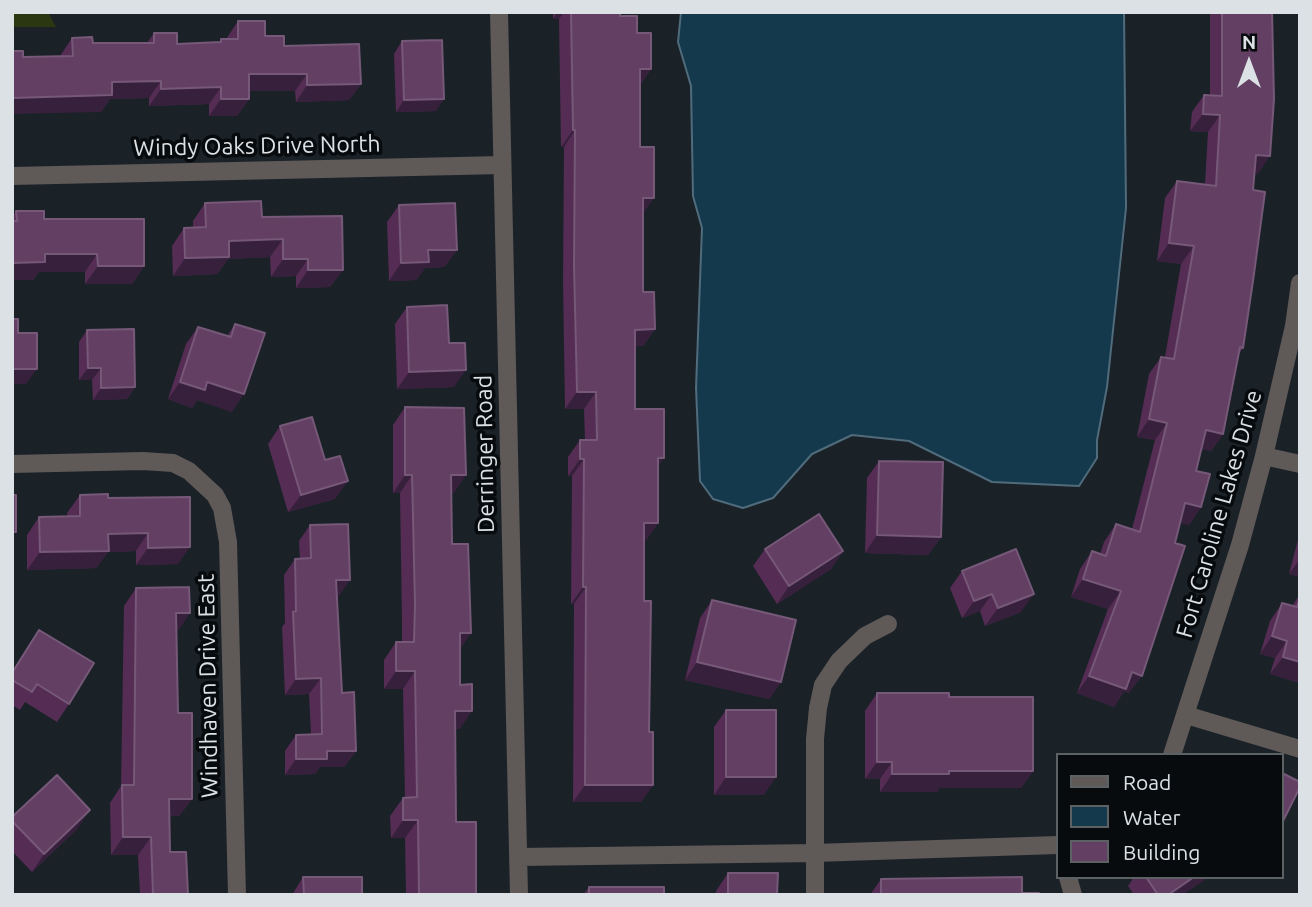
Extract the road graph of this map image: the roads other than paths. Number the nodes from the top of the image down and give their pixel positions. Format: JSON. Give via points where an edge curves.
{"nodes":[{"id":1,"x":499,"y":12,"type":"edge"},
{"id":2,"x":502,"y":165,"type":"junction"},
{"id":3,"x":12,"y":176,"type":"edge"},
{"id":4,"x":1300,"y":282,"type":"edge"},
{"id":5,"x":1264,"y":456,"type":"junction"},
{"id":6,"x":12,"y":464,"type":"edge"},
{"id":7,"x":1300,"y":464,"type":"edge"},
{"id":8,"x":888,"y":624,"type":"dead end"},
{"id":9,"x":1186,"y":715,"type":"junction"},
{"id":10,"x":1300,"y":749,"type":"edge"},
{"id":11,"x":1173,"y":753,"type":"edge"},
{"id":12,"x":1056,"y":846,"type":"edge"},
{"id":13,"x":814,"y":853,"type":"junction"},
{"id":14,"x":519,"y":857,"type":"junction"},
{"id":15,"x":237,"y":895,"type":"edge"},
{"id":16,"x":519,"y":895,"type":"edge"},
{"id":17,"x":814,"y":895,"type":"edge"}],
"edges":[{"from":1,"to":2,"type":"street","name":"Derringer Road"},
{"from":2,"to":3,"type":"street","name":"Windy Oaks Drive North"},
{"from":2,"to":14,"type":"street","name":"Derringer Road"},
{"from":4,"to":5,"type":"street","name":"Fort Caroline Lakes Drive"},
{"from":5,"to":7,"type":"street"},
{"from":5,"to":9,"type":"street","name":"Fort Caroline Lakes Drive"},
{"from":6,"to":15,"type":"street","name":"Windhaven Drive East","via":[[173,463],[204,483],[222,508],[229,541]]},
{"from":8,"to":13,"type":"street","via":[[865,636],[823,685],[816,739]]},
{"from":9,"to":10,"type":"street"},
{"from":9,"to":11,"type":"street","name":"Fort Caroline Lakes Drive"},
{"from":12,"to":13,"type":"street"},
{"from":13,"to":14,"type":"street"},
{"from":13,"to":17,"type":"street"},
{"from":14,"to":16,"type":"street","name":"Derringer Road"}]}
